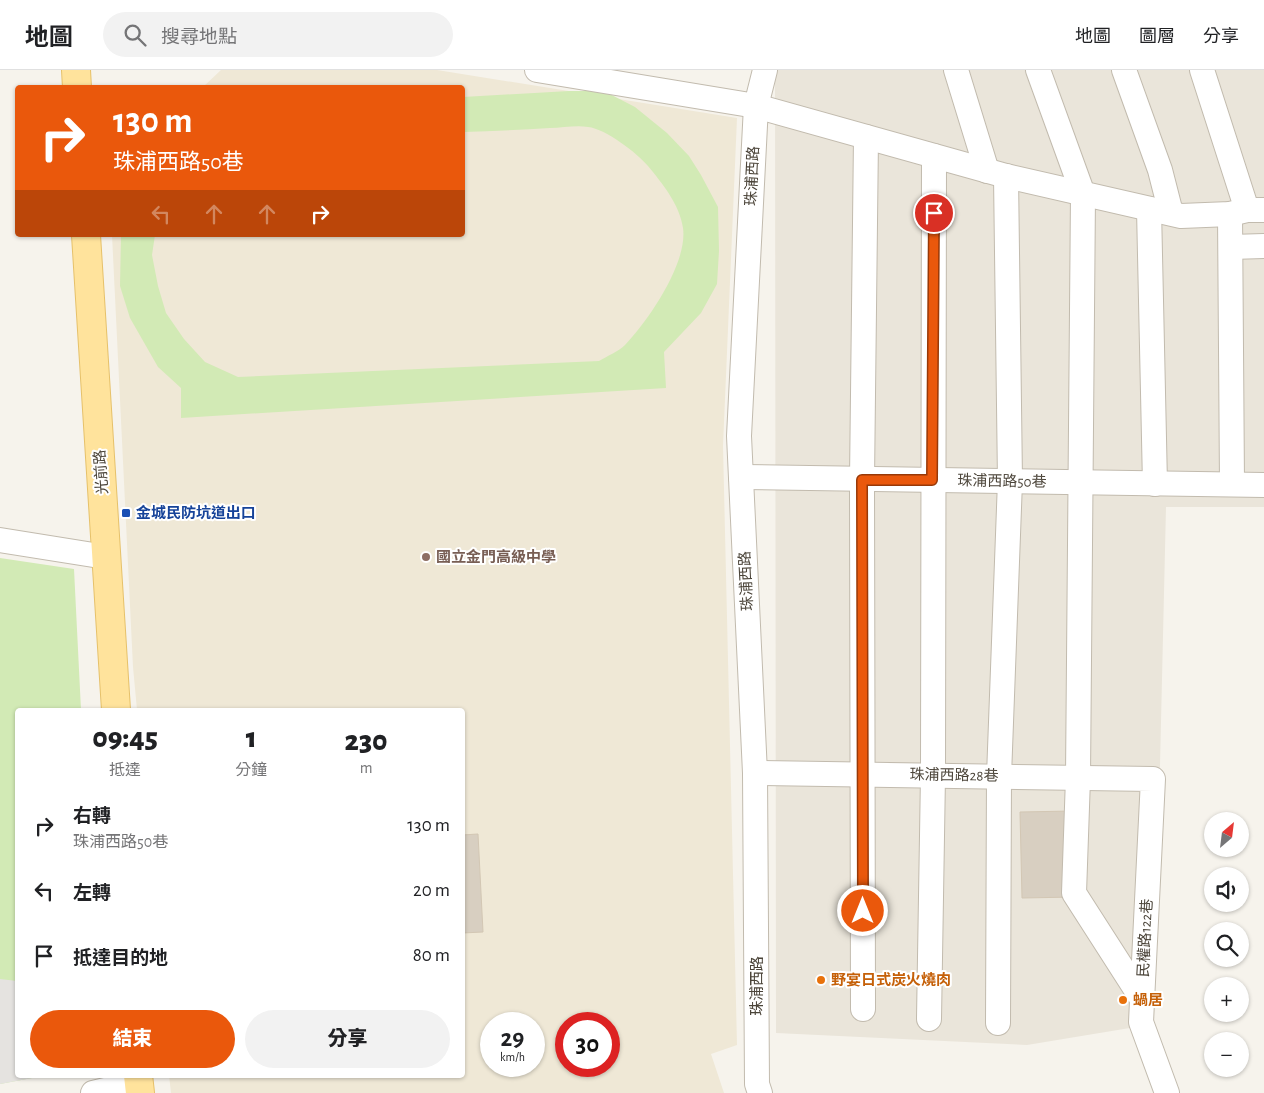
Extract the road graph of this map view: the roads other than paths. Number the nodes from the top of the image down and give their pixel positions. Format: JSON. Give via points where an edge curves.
{"nodes":[{"id":1,"x":76,"y":70,"type":"edge"},
{"id":2,"x":537,"y":70,"type":"edge"},
{"id":3,"x":749,"y":70,"type":"edge"},
{"id":4,"x":765,"y":70,"type":"edge"},
{"id":5,"x":956,"y":70,"type":"edge"},
{"id":6,"x":1038,"y":70,"type":"edge"},
{"id":7,"x":1124,"y":70,"type":"edge"},
{"id":8,"x":1202,"y":70,"type":"edge"},
{"id":9,"x":77,"y":85,"type":"edge"},
{"id":10,"x":756,"y":106,"type":"junction"},
{"id":11,"x":866,"y":137,"type":"junction"},
{"id":12,"x":934,"y":156,"type":"junction"},
{"id":13,"x":996,"y":173,"type":"junction"},
{"id":14,"x":1084,"y":194,"type":"junction"},
{"id":15,"x":1160,"y":211,"type":"junction"},
{"id":16,"x":1247,"y":211,"type":"edge"},
{"id":17,"x":86,"y":237,"type":"edge"},
{"id":18,"x":1264,"y":246,"type":"edge"},
{"id":19,"x":1230,"y":247,"type":"junction"},
{"id":20,"x":741,"y":477,"type":"junction"},
{"id":21,"x":862,"y":480,"type":"junction"},
{"id":22,"x":932,"y":480,"type":"junction"},
{"id":23,"x":1010,"y":482,"type":"junction"},
{"id":24,"x":1080,"y":482,"type":"junction"},
{"id":25,"x":1155,"y":484,"type":"junction"},
{"id":26,"x":1232,"y":484,"type":"junction"},
{"id":27,"x":1264,"y":485,"type":"edge"},
{"id":28,"x":0,"y":540,"type":"edge"},
{"id":29,"x":106,"y":557,"type":"junction"},
{"id":30,"x":116,"y":708,"type":"edge"},
{"id":31,"x":755,"y":773,"type":"junction"},
{"id":32,"x":863,"y":774,"type":"junction"},
{"id":33,"x":933,"y":775,"type":"junction"},
{"id":34,"x":999,"y":776,"type":"junction"},
{"id":35,"x":1078,"y":778,"type":"junction"},
{"id":36,"x":1153,"y":779,"type":"joint"},
{"id":37,"x":1142,"y":999,"type":"junction"},
{"id":38,"x":863,"y":1009,"type":"dead end"},
{"id":39,"x":929,"y":1019,"type":"dead end"},
{"id":40,"x":998,"y":1023,"type":"dead end"},
{"id":41,"x":139,"y":1083,"type":"edge"},
{"id":42,"x":93,"y":1093,"type":"edge"},
{"id":43,"x":760,"y":1093,"type":"edge"},
{"id":44,"x":1167,"y":1093,"type":"edge"}],
"edges":[{"from":1,"to":9,"type":"main road"},
{"from":2,"to":10,"type":"street"},
{"from":3,"to":10,"type":"street"},
{"from":4,"to":10,"type":"street","name":"珠浦西路"},
{"from":5,"to":13,"type":"street"},
{"from":6,"to":14,"type":"street"},
{"from":7,"to":15,"type":"street","via":[[1160,170]]},
{"from":8,"to":16,"type":"street"},
{"from":10,"to":11,"type":"street"},
{"from":10,"to":20,"type":"street","name":"珠浦西路","via":[[739,436]]},
{"from":11,"to":12,"type":"street"},
{"from":11,"to":21,"type":"street"},
{"from":12,"to":13,"type":"street"},
{"from":12,"to":22,"type":"street"},
{"from":13,"to":14,"type":"street"},
{"from":13,"to":23,"type":"street"},
{"from":14,"to":15,"type":"street"},
{"from":14,"to":24,"type":"street"},
{"from":15,"to":16,"type":"street","via":[[1181,216]]},
{"from":15,"to":25,"type":"street"},
{"from":16,"to":19,"type":"street"},
{"from":17,"to":29,"type":"main road","name":"光前路"},
{"from":18,"to":19,"type":"street"},
{"from":19,"to":26,"type":"street"},
{"from":20,"to":21,"type":"street","name":"珠浦西路50巷"},
{"from":20,"to":31,"type":"street","name":"珠浦西路"},
{"from":21,"to":22,"type":"street","name":"珠浦西路50巷"},
{"from":21,"to":32,"type":"street"},
{"from":22,"to":23,"type":"street","name":"珠浦西路50巷"},
{"from":22,"to":33,"type":"street"},
{"from":23,"to":24,"type":"street","name":"珠浦西路50巷"},
{"from":23,"to":34,"type":"street"},
{"from":24,"to":25,"type":"street","name":"珠浦西路50巷"},
{"from":24,"to":35,"type":"street"},
{"from":25,"to":26,"type":"street","name":"珠浦西路50巷"},
{"from":26,"to":27,"type":"street","name":"珠浦西路50巷"},
{"from":28,"to":29,"type":"street"},
{"from":29,"to":30,"type":"main road","name":"光前路"},
{"from":31,"to":32,"type":"street","name":"珠浦西路28巷"},
{"from":31,"to":43,"type":"street","name":"珠浦西路","via":[[757,1084]]},
{"from":32,"to":33,"type":"street","name":"珠浦西路28巷"},
{"from":32,"to":38,"type":"street"},
{"from":33,"to":34,"type":"street","name":"珠浦西路28巷"},
{"from":33,"to":39,"type":"street"},
{"from":34,"to":35,"type":"street","name":"珠浦西路28巷"},
{"from":34,"to":40,"type":"street"},
{"from":35,"to":36,"type":"street","name":"珠浦西路28巷"},
{"from":35,"to":37,"type":"street","via":[[1074,893]]},
{"from":36,"to":37,"type":"street","name":"民權路122巷"},
{"from":37,"to":44,"type":"street","name":"民權路122巷","via":[[1141,1022]]},
{"from":41,"to":42,"type":"street"}]}
